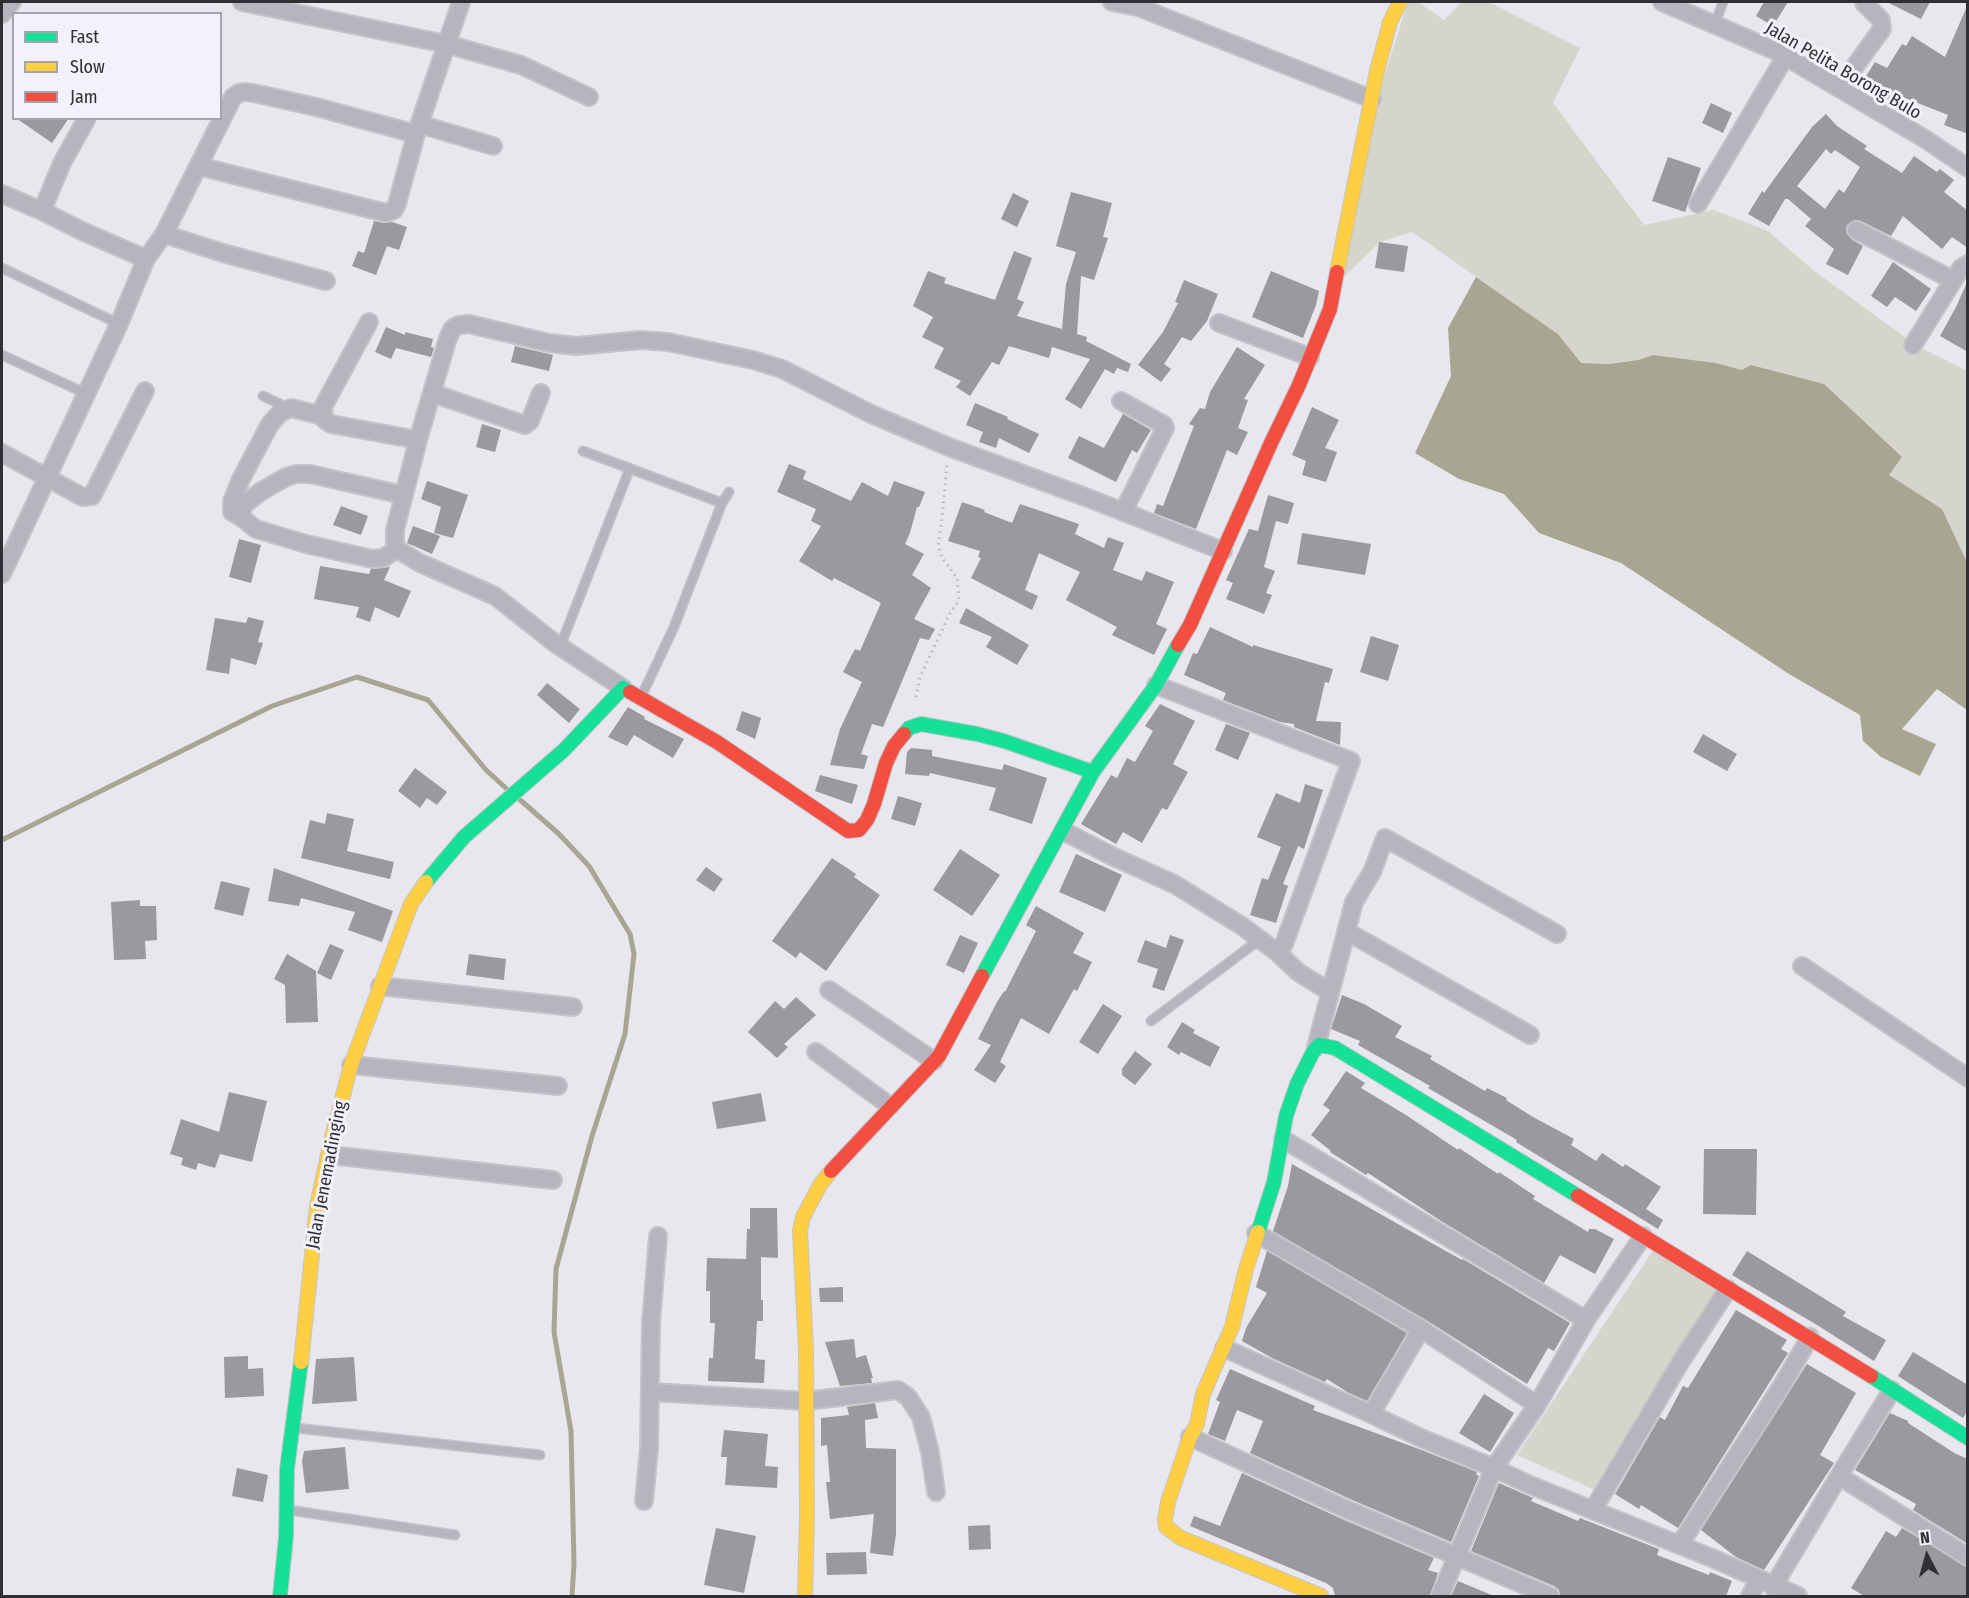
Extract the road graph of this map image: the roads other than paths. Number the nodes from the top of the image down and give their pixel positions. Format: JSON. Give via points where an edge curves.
{"nodes":[{"id":1,"x":12,"y":2,"type":"edge"},
{"id":2,"x":242,"y":2,"type":"edge"},
{"id":3,"x":461,"y":2,"type":"edge"},
{"id":4,"x":1112,"y":2,"type":"edge"},
{"id":5,"x":1400,"y":2,"type":"edge"},
{"id":6,"x":1662,"y":2,"type":"edge"},
{"id":7,"x":1723,"y":2,"type":"edge"},
{"id":8,"x":1864,"y":3,"type":"edge"},
{"id":9,"x":2,"y":14,"type":"edge"},
{"id":10,"x":1715,"y":24,"type":"junction"},
{"id":11,"x":446,"y":44,"type":"junction"},
{"id":12,"x":1785,"y":57,"type":"junction"},
{"id":13,"x":1839,"y":88,"type":"junction"},
{"id":14,"x":589,"y":97,"type":"dead end"},
{"id":15,"x":1372,"y":99,"type":"junction"},
{"id":16,"x":222,"y":119,"type":"edge"},
{"id":17,"x":86,"y":120,"type":"edge"},
{"id":18,"x":222,"y":120,"type":"edge"},
{"id":19,"x":417,"y":129,"type":"junction"},
{"id":20,"x":493,"y":146,"type":"dead end"},
{"id":21,"x":198,"y":166,"type":"junction"},
{"id":22,"x":1968,"y":168,"type":"edge"},
{"id":23,"x":2,"y":194,"type":"edge"},
{"id":24,"x":1698,"y":204,"type":"dead end"},
{"id":25,"x":42,"y":211,"type":"junction"},
{"id":26,"x":1856,"y":230,"type":"dead end"},
{"id":27,"x":164,"y":234,"type":"junction"},
{"id":28,"x":146,"y":259,"type":"junction"},
{"id":29,"x":1968,"y":264,"type":"edge"},
{"id":30,"x":2,"y":268,"type":"edge"},
{"id":31,"x":1953,"y":280,"type":"junction"},
{"id":32,"x":326,"y":281,"type":"dead end"},
{"id":33,"x":369,"y":322,"type":"dead end"},
{"id":34,"x":1219,"y":323,"type":"dead end"},
{"id":35,"x":119,"y":324,"type":"junction"},
{"id":36,"x":1912,"y":345,"type":"dead end"},
{"id":37,"x":2,"y":356,"type":"edge"},
{"id":38,"x":1310,"y":357,"type":"junction"},
{"id":39,"x":145,"y":391,"type":"dead end"},
{"id":40,"x":432,"y":393,"type":"junction"},
{"id":41,"x":541,"y":393,"type":"dead end"},
{"id":42,"x":87,"y":394,"type":"junction"},
{"id":43,"x":263,"y":396,"type":"dead end"},
{"id":44,"x":1121,"y":401,"type":"dead end"},
{"id":45,"x":284,"y":410,"type":"junction"},
{"id":46,"x":323,"y":416,"type":"junction"},
{"id":47,"x":418,"y":441,"type":"junction"},
{"id":48,"x":582,"y":451,"type":"dead end"},
{"id":49,"x":2,"y":453,"type":"edge"},
{"id":50,"x":630,"y":468,"type":"junction"},
{"id":51,"x":47,"y":478,"type":"junction"},
{"id":52,"x":729,"y":492,"type":"dead end"},
{"id":53,"x":403,"y":495,"type":"junction"},
{"id":54,"x":722,"y":503,"type":"junction"},
{"id":55,"x":1123,"y":512,"type":"junction"},
{"id":56,"x":242,"y":518,"type":"junction"},
{"id":57,"x":397,"y":549,"type":"junction"},
{"id":58,"x":1223,"y":551,"type":"junction"},
{"id":59,"x":2,"y":574,"type":"edge"},
{"id":60,"x":560,"y":647,"type":"junction"},
{"id":61,"x":1156,"y":685,"type":"junction"},
{"id":62,"x":623,"y":688,"type":"junction"},
{"id":63,"x":640,"y":699,"type":"junction"},
{"id":64,"x":1094,"y":772,"type":"junction"},
{"id":65,"x":1063,"y":831,"type":"junction"},
{"id":66,"x":1346,"y":931,"type":"junction"},
{"id":67,"x":1557,"y":934,"type":"dead end"},
{"id":68,"x":1259,"y":940,"type":"junction"},
{"id":69,"x":1278,"y":953,"type":"junction"},
{"id":70,"x":1802,"y":966,"type":"dead end"},
{"id":71,"x":381,"y":986,"type":"junction"},
{"id":72,"x":829,"y":990,"type":"dead end"},
{"id":73,"x":1330,"y":992,"type":"junction"},
{"id":74,"x":573,"y":1007,"type":"dead end"},
{"id":75,"x":1150,"y":1021,"type":"dead end"},
{"id":76,"x":1530,"y":1035,"type":"dead end"},
{"id":77,"x":1316,"y":1047,"type":"junction"},
{"id":78,"x":816,"y":1052,"type":"dead end"},
{"id":79,"x":934,"y":1061,"type":"junction"},
{"id":80,"x":351,"y":1065,"type":"junction"},
{"id":81,"x":1968,"y":1078,"type":"edge"},
{"id":82,"x":558,"y":1086,"type":"dead end"},
{"id":83,"x":890,"y":1106,"type":"junction"},
{"id":84,"x":1283,"y":1139,"type":"junction"},
{"id":85,"x":330,"y":1155,"type":"junction"},
{"id":86,"x":553,"y":1180,"type":"dead end"},
{"id":87,"x":1256,"y":1233,"type":"junction"},
{"id":88,"x":658,"y":1236,"type":"dead end"},
{"id":89,"x":1643,"y":1236,"type":"junction"},
{"id":90,"x":1728,"y":1289,"type":"junction"},
{"id":91,"x":1586,"y":1320,"type":"junction"},
{"id":92,"x":1420,"y":1329,"type":"junction"},
{"id":93,"x":1810,"y":1337,"type":"junction"},
{"id":94,"x":1224,"y":1348,"type":"junction"},
{"id":95,"x":1892,"y":1390,"type":"junction"},
{"id":96,"x":651,"y":1392,"type":"junction"},
{"id":97,"x":806,"y":1401,"type":"junction"},
{"id":98,"x":1537,"y":1405,"type":"junction"},
{"id":99,"x":1371,"y":1414,"type":"junction"},
{"id":100,"x":292,"y":1428,"type":"junction"},
{"id":101,"x":1190,"y":1437,"type":"junction"},
{"id":102,"x":1968,"y":1438,"type":"edge"},
{"id":103,"x":540,"y":1455,"type":"dead end"},
{"id":104,"x":1494,"y":1468,"type":"junction"},
{"id":105,"x":1839,"y":1476,"type":"junction"},
{"id":106,"x":936,"y":1492,"type":"dead end"},
{"id":107,"x":644,"y":1501,"type":"dead end"},
{"id":108,"x":286,"y":1509,"type":"junction"},
{"id":109,"x":1593,"y":1510,"type":"junction"},
{"id":110,"x":455,"y":1535,"type":"dead end"},
{"id":111,"x":1680,"y":1545,"type":"junction"},
{"id":112,"x":1457,"y":1556,"type":"junction"},
{"id":113,"x":1968,"y":1557,"type":"edge"},
{"id":114,"x":1766,"y":1583,"type":"junction"},
{"id":115,"x":280,"y":1596,"type":"edge"},
{"id":116,"x":805,"y":1596,"type":"edge"},
{"id":117,"x":1321,"y":1596,"type":"edge"},
{"id":118,"x":1440,"y":1596,"type":"edge"},
{"id":119,"x":1550,"y":1596,"type":"edge"},
{"id":120,"x":1750,"y":1596,"type":"edge"},
{"id":121,"x":1798,"y":1596,"type":"edge"}],
"edges":[{"from":1,"to":9,"type":"street"},
{"from":2,"to":11,"type":"street"},
{"from":3,"to":11,"type":"street"},
{"from":4,"to":15,"type":"street","via":[[1138,7]]},
{"from":5,"to":15,"type":"street","via":[[1390,22]]},
{"from":6,"to":10,"type":"street","name":"Jalan Pelita Borong Bulo"},
{"from":7,"to":10,"type":"lane"},
{"from":8,"to":13,"type":"street","via":[[1881,20],[1882,29]]},
{"from":10,"to":12,"type":"street","name":"Jalan Pelita Borong Bulo"},
{"from":11,"to":14,"type":"street","via":[[521,65]]},
{"from":11,"to":19,"type":"street"},
{"from":12,"to":13,"type":"street","name":"Jalan Pelita Borong Bulo"},
{"from":12,"to":24,"type":"street"},
{"from":13,"to":22,"type":"street","name":"Jalan Pelita Borong Bulo"},
{"from":15,"to":38,"type":"street","via":[[1330,309]]},
{"from":16,"to":19,"type":"street","via":[[233,98],[246,92]]},
{"from":17,"to":25,"type":"street"},
{"from":18,"to":21,"type":"street"},
{"from":19,"to":20,"type":"street"},
{"from":19,"to":21,"type":"street","via":[[397,204],[391,213],[374,212]]},
{"from":21,"to":27,"type":"street"},
{"from":23,"to":25,"type":"street"},
{"from":25,"to":28,"type":"street"},
{"from":26,"to":31,"type":"street"},
{"from":27,"to":28,"type":"street"},
{"from":27,"to":32,"type":"street"},
{"from":28,"to":35,"type":"street"},
{"from":29,"to":31,"type":"street"},
{"from":30,"to":35,"type":"lane"},
{"from":31,"to":36,"type":"street"},
{"from":33,"to":46,"type":"street","via":[[323,407]]},
{"from":34,"to":38,"type":"street"},
{"from":35,"to":42,"type":"street"},
{"from":37,"to":42,"type":"lane"},
{"from":38,"to":58,"type":"street"},
{"from":39,"to":51,"type":"street","via":[[92,496],[83,497]]},
{"from":40,"to":41,"type":"street","via":[[523,425],[530,421]]},
{"from":40,"to":47,"type":"street"},
{"from":40,"to":55,"type":"street","via":[[447,341],[452,329],[459,325],[576,346],[642,340],[668,342],[782,369],[871,414],[949,447]]},
{"from":42,"to":51,"type":"street"},
{"from":43,"to":45,"type":"lane"},
{"from":44,"to":55,"type":"street","via":[[1166,428]]},
{"from":45,"to":46,"type":"street","via":[[295,408]]},
{"from":45,"to":56,"type":"street","via":[[270,424],[235,494],[231,511]]},
{"from":46,"to":47,"type":"street","via":[[331,424]]},
{"from":47,"to":53,"type":"street"},
{"from":48,"to":50,"type":"lane"},
{"from":49,"to":51,"type":"street"},
{"from":50,"to":54,"type":"lane"},
{"from":50,"to":60,"type":"lane"},
{"from":51,"to":59,"type":"street"},
{"from":52,"to":54,"type":"lane"},
{"from":53,"to":56,"type":"street","via":[[296,474],[244,505]]},
{"from":53,"to":57,"type":"street","via":[[395,530]]},
{"from":54,"to":63,"type":"lane","via":[[674,627]]},
{"from":55,"to":58,"type":"street"},
{"from":56,"to":57,"type":"street","via":[[256,529],[372,559],[383,558]]},
{"from":57,"to":60,"type":"street","via":[[495,596]]},
{"from":58,"to":61,"type":"street","via":[[1190,625]]},
{"from":60,"to":62,"type":"street"},
{"from":61,"to":64,"type":"street"},
{"from":61,"to":69,"type":"street","via":[[1350,761]]},
{"from":62,"to":63,"type":"street"},
{"from":62,"to":71,"type":"street","name":"Jalan Jenemadinging","via":[[564,750],[464,837],[432,872],[411,904]]},
{"from":63,"to":64,"type":"street","via":[[717,742],[848,831],[859,830],[867,820],[894,746],[909,728],[921,724],[995,738]]},
{"from":64,"to":65,"type":"street"},
{"from":65,"to":68,"type":"street","via":[[1174,884]]},
{"from":65,"to":79,"type":"street"},
{"from":66,"to":67,"type":"street","via":[[1354,902],[1372,872],[1385,838]]},
{"from":66,"to":73,"type":"street"},
{"from":66,"to":76,"type":"street"},
{"from":68,"to":69,"type":"street"},
{"from":68,"to":75,"type":"lane"},
{"from":69,"to":73,"type":"street","via":[[1298,972]]},
{"from":70,"to":81,"type":"street"},
{"from":71,"to":74,"type":"street"},
{"from":71,"to":80,"type":"street","name":"Jalan Jenemadinging"},
{"from":72,"to":79,"type":"street"},
{"from":73,"to":77,"type":"street"},
{"from":77,"to":84,"type":"street","via":[[1297,1084]]},
{"from":77,"to":89,"type":"street","via":[[1323,1044],[1335,1048]]},
{"from":78,"to":83,"type":"street"},
{"from":79,"to":83,"type":"street"},
{"from":80,"to":82,"type":"street"},
{"from":80,"to":85,"type":"street","name":"Jalan Jenemadinging"},
{"from":83,"to":97,"type":"street","via":[[820,1185],[803,1217],[800,1231]]},
{"from":84,"to":87,"type":"street","via":[[1274,1182]]},
{"from":84,"to":91,"type":"street"},
{"from":85,"to":86,"type":"street"},
{"from":85,"to":100,"type":"street","name":"Jalan Jenemadinging","via":[[317,1206]]},
{"from":87,"to":92,"type":"street"},
{"from":87,"to":94,"type":"street"},
{"from":88,"to":96,"type":"street","via":[[651,1323]]},
{"from":89,"to":90,"type":"street"},
{"from":89,"to":91,"type":"street"},
{"from":90,"to":93,"type":"street"},
{"from":90,"to":109,"type":"street"},
{"from":91,"to":98,"type":"street"},
{"from":92,"to":98,"type":"street"},
{"from":92,"to":99,"type":"street"},
{"from":93,"to":95,"type":"street"},
{"from":93,"to":111,"type":"street"},
{"from":94,"to":99,"type":"street"},
{"from":94,"to":101,"type":"street","via":[[1203,1394]]},
{"from":95,"to":102,"type":"street"},
{"from":95,"to":105,"type":"street"},
{"from":96,"to":97,"type":"street"},
{"from":96,"to":107,"type":"street"},
{"from":97,"to":106,"type":"street","via":[[898,1390],[908,1397],[923,1424]]},
{"from":97,"to":116,"type":"street"},
{"from":98,"to":104,"type":"street"},
{"from":99,"to":104,"type":"street"},
{"from":100,"to":103,"type":"lane"},
{"from":100,"to":108,"type":"street","name":"Jalan Jenemadinging"},
{"from":101,"to":112,"type":"street"},
{"from":101,"to":117,"type":"street","via":[[1167,1508],[1165,1523],[1169,1531]]},
{"from":104,"to":109,"type":"street"},
{"from":104,"to":112,"type":"street"},
{"from":105,"to":113,"type":"street"},
{"from":105,"to":114,"type":"street"},
{"from":108,"to":110,"type":"lane"},
{"from":108,"to":115,"type":"street","name":"Jalan Jenemadinging"},
{"from":109,"to":111,"type":"street"},
{"from":111,"to":114,"type":"street"},
{"from":112,"to":118,"type":"street"},
{"from":112,"to":119,"type":"street"},
{"from":114,"to":120,"type":"street"},
{"from":114,"to":121,"type":"street"}]}
